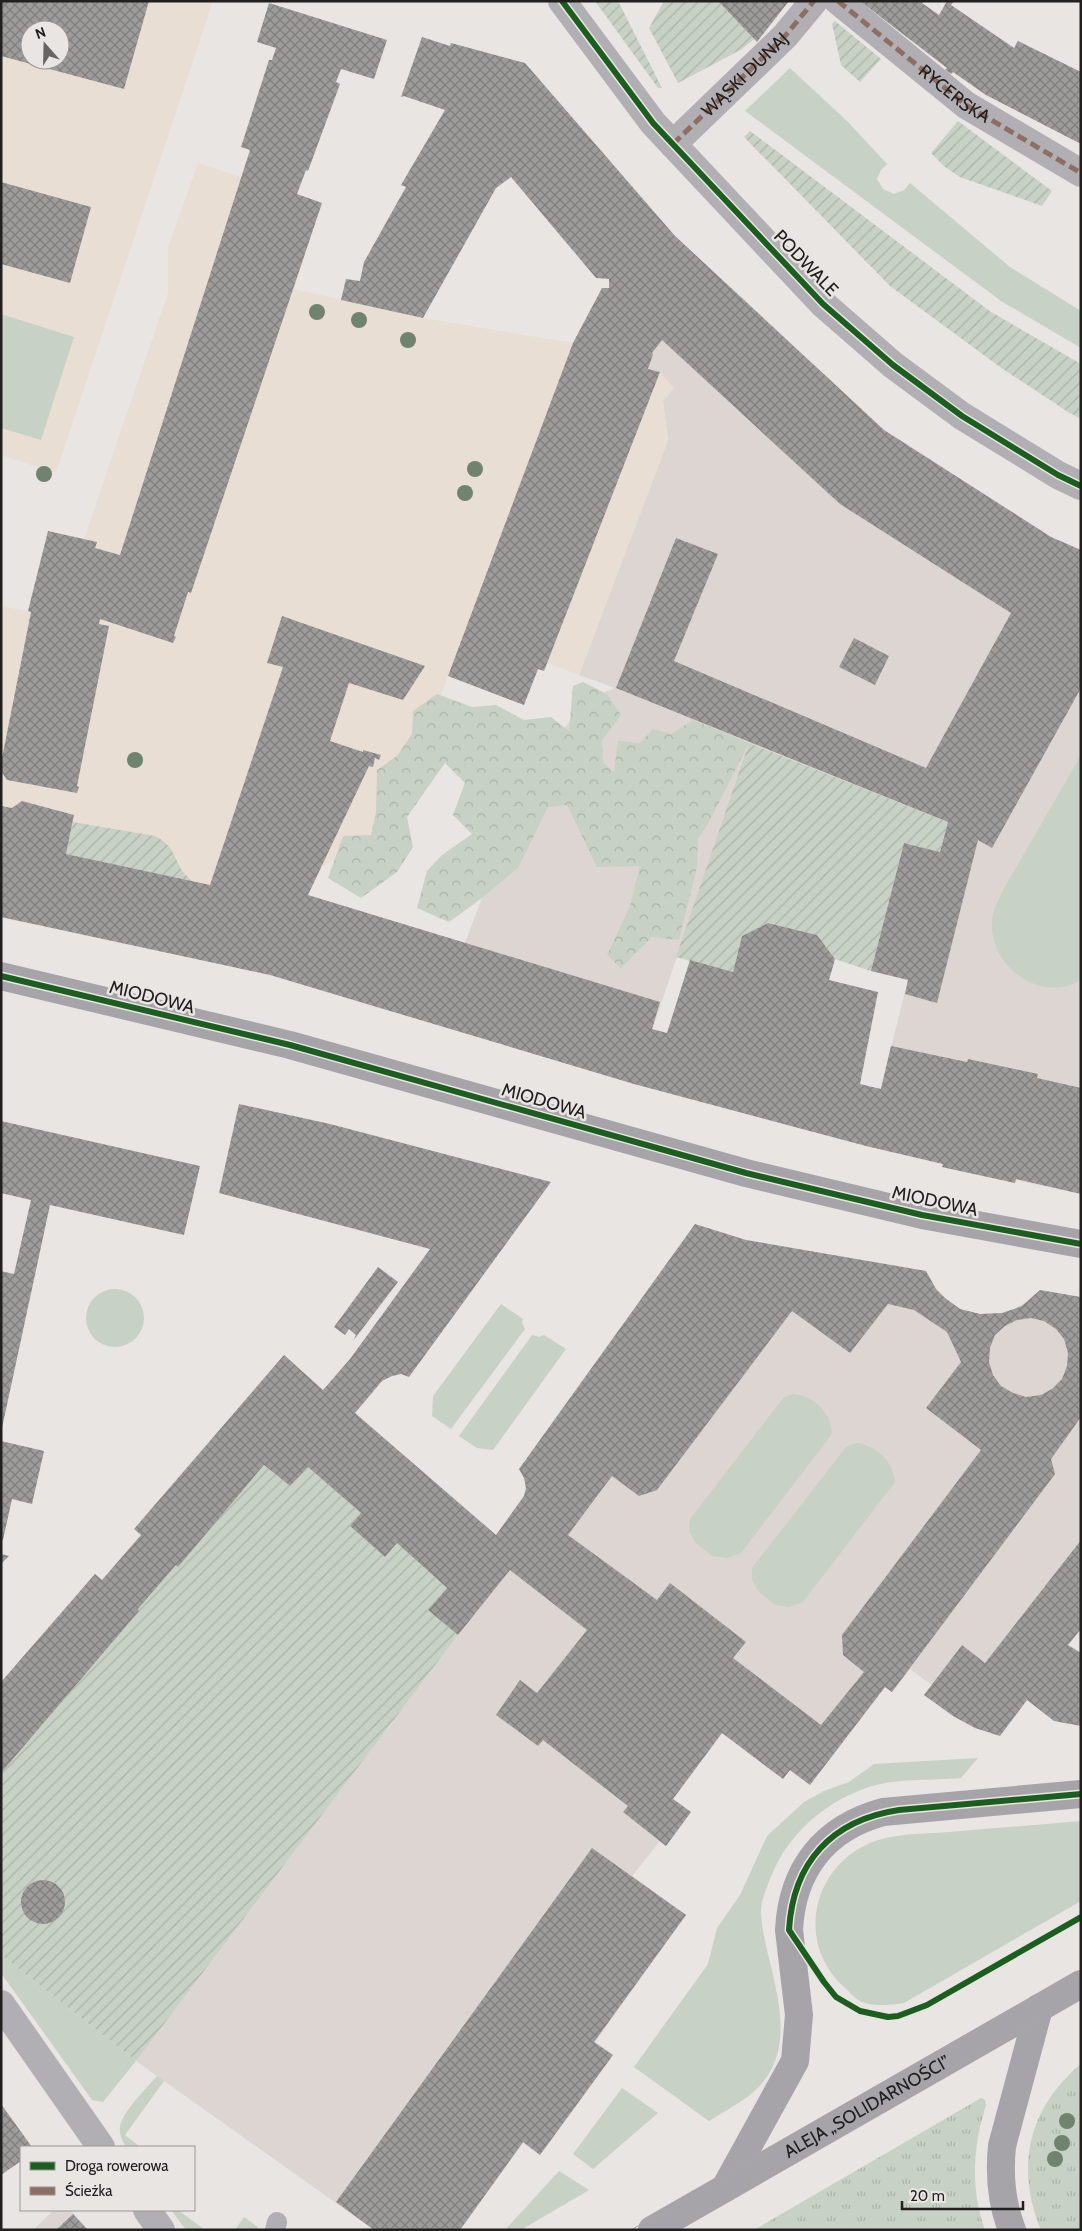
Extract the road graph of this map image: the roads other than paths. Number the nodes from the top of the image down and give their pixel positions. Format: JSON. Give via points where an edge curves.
{"nodes":[{"id":1,"x":541,"y":1,"type":"edge"},
{"id":2,"x":814,"y":1,"type":"edge"},
{"id":3,"x":838,"y":1,"type":"edge"},
{"id":4,"x":570,"y":12,"type":"edge"},
{"id":5,"x":673,"y":144,"type":"junction"},
{"id":6,"x":1081,"y":173,"type":"edge"},
{"id":7,"x":1081,"y":486,"type":"edge"},
{"id":8,"x":1,"y":976,"type":"edge"},
{"id":9,"x":1081,"y":1244,"type":"edge"},
{"id":10,"x":1081,"y":1794,"type":"edge"},
{"id":11,"x":1081,"y":1984,"type":"edge"},
{"id":12,"x":1,"y":2004,"type":"edge"},
{"id":13,"x":1039,"y":2008,"type":"junction"},
{"id":14,"x":100,"y":2146,"type":"edge"},
{"id":15,"x":724,"y":2188,"type":"junction"},
{"id":16,"x":148,"y":2211,"type":"edge"},
{"id":17,"x":161,"y":2230,"type":"edge"},
{"id":18,"x":652,"y":2230,"type":"edge"},
{"id":19,"x":1012,"y":2230,"type":"edge"}],
"edges":[{"from":1,"to":4,"type":"street"},
{"from":2,"to":5,"type":"street","name":"WĄSKI DUNAJ","via":[[785,36]]},
{"from":3,"to":6,"type":"street","name":"RYCERSKA","via":[[966,104]]},
{"from":4,"to":5,"type":"street","name":"PODWALE","via":[[653,123]]},
{"from":5,"to":7,"type":"street","name":"PODWALE","via":[[823,304],[893,365],[962,416]]},
{"from":8,"to":9,"type":"main road","name":"MIODOWA","via":[[290,1045],[746,1173],[922,1214]]},
{"from":10,"to":15,"type":"main road","via":[[883,1812],[844,1828],[820,1848],[802,1874],[790,1916],[799,2015],[795,2061]]},
{"from":11,"to":13,"type":"main road","name":"ALEJA „SOLIDARNOŚCI”"},
{"from":12,"to":14,"type":"street"},
{"from":13,"to":15,"type":"main road","name":"ALEJA „SOLIDARNOŚCI”"},
{"from":13,"to":19,"type":"main road","via":[[1002,2146],[1001,2193]]},
{"from":15,"to":18,"type":"main road","name":"ALEJA „SOLIDARNOŚCI”"},
{"from":16,"to":17,"type":"street"}]}
